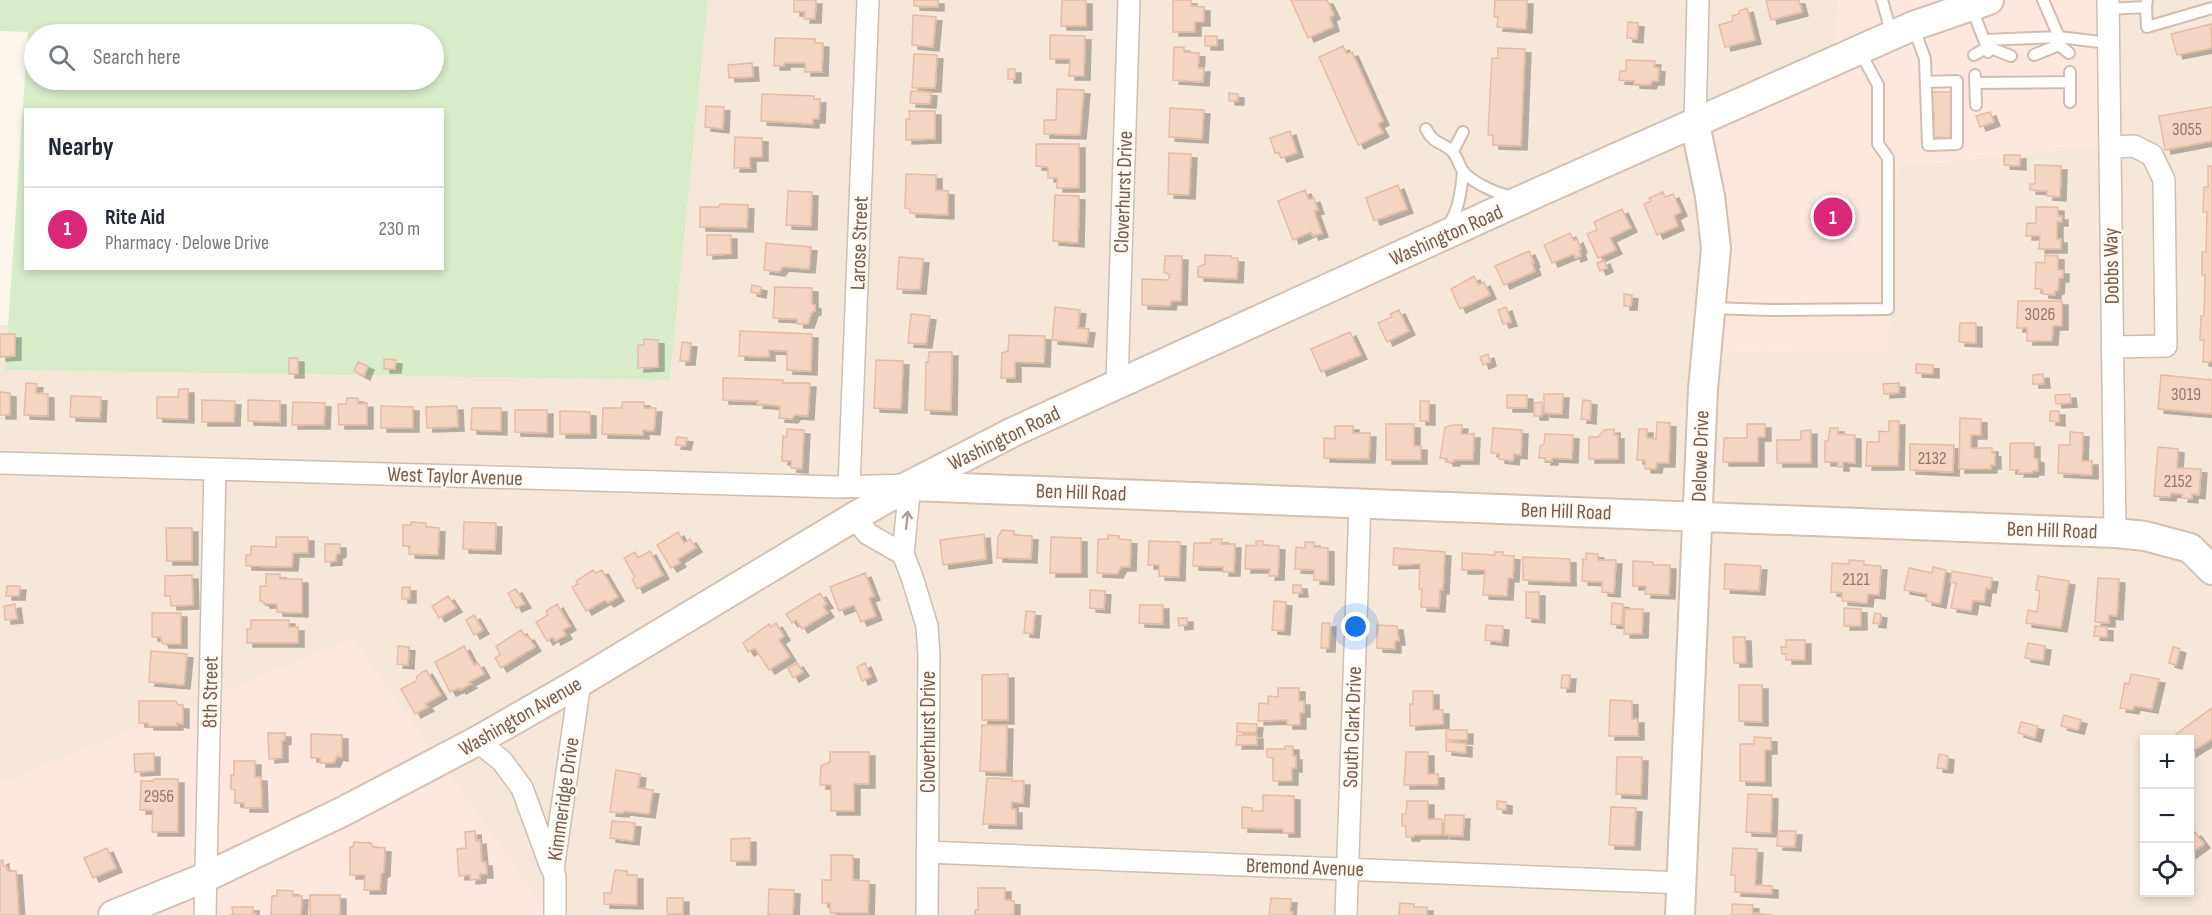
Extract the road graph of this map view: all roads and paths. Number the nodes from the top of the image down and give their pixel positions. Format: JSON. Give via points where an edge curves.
{"nodes":[{"id":1,"x":868,"y":0,"type":"edge"},
{"id":2,"x":1129,"y":0,"type":"edge"},
{"id":3,"x":1698,"y":0,"type":"edge"},
{"id":4,"x":1882,"y":0,"type":"edge"},
{"id":5,"x":2043,"y":0,"type":"edge"},
{"id":6,"x":1976,"y":2,"type":"edge"},
{"id":7,"x":2146,"y":3,"type":"edge"},
{"id":8,"x":2108,"y":4,"type":"edge"},
{"id":9,"x":2182,"y":4,"type":"dead end"},
{"id":10,"x":2209,"y":6,"type":"edge"},
{"id":11,"x":2185,"y":16,"type":"junction"},
{"id":12,"x":1903,"y":31,"type":"junction"},
{"id":13,"x":2108,"y":43,"type":"junction"},
{"id":14,"x":2057,"y":45,"type":"junction"},
{"id":15,"x":1987,"y":47,"type":"junction"},
{"id":16,"x":1859,"y":50,"type":"junction"},
{"id":17,"x":2069,"y":53,"type":"dead end"},
{"id":18,"x":1974,"y":55,"type":"dead end"},
{"id":19,"x":2034,"y":55,"type":"dead end"},
{"id":20,"x":2011,"y":56,"type":"dead end"},
{"id":21,"x":1926,"y":82,"type":"junction"},
{"id":22,"x":2070,"y":102,"type":"dead end"},
{"id":23,"x":1976,"y":105,"type":"dead end"},
{"id":24,"x":1695,"y":124,"type":"junction"},
{"id":25,"x":1426,"y":129,"type":"dead end"},
{"id":26,"x":1463,"y":132,"type":"dead end"},
{"id":27,"x":2110,"y":147,"type":"junction"},
{"id":28,"x":1453,"y":151,"type":"junction"},
{"id":29,"x":1463,"y":172,"type":"junction"},
{"id":30,"x":1539,"y":192,"type":"junction"},
{"id":31,"x":1430,"y":242,"type":"junction"},
{"id":32,"x":1711,"y":308,"type":"junction"},
{"id":33,"x":2112,"y":347,"type":"junction"},
{"id":34,"x":1117,"y":383,"type":"junction"},
{"id":35,"x":0,"y":463,"type":"edge"},
{"id":36,"x":215,"y":469,"type":"junction"},
{"id":37,"x":910,"y":485,"type":"junction"},
{"id":38,"x":849,"y":487,"type":"junction"},
{"id":39,"x":1360,"y":503,"type":"junction"},
{"id":40,"x":854,"y":517,"type":"junction"},
{"id":41,"x":1698,"y":517,"type":"junction"},
{"id":42,"x":2115,"y":533,"type":"junction"},
{"id":43,"x":2201,"y":549,"type":"edge"},
{"id":44,"x":903,"y":554,"type":"junction"},
{"id":45,"x":2212,"y":570,"type":"edge"},
{"id":46,"x":580,"y":682,"type":"junction"},
{"id":47,"x":477,"y":741,"type":"junction"},
{"id":48,"x":927,"y":852,"type":"junction"},
{"id":49,"x":1348,"y":869,"type":"junction"},
{"id":50,"x":553,"y":870,"type":"junction"},
{"id":51,"x":206,"y":877,"type":"junction"},
{"id":52,"x":1682,"y":882,"type":"junction"},
{"id":53,"x":113,"y":915,"type":"edge"},
{"id":54,"x":205,"y":915,"type":"edge"},
{"id":55,"x":555,"y":915,"type":"edge"},
{"id":56,"x":927,"y":915,"type":"edge"},
{"id":57,"x":1346,"y":915,"type":"edge"},
{"id":58,"x":1680,"y":915,"type":"edge"}],
"edges":[{"from":1,"to":38,"type":"street","name":"Larose Street"},
{"from":2,"to":34,"type":"street","name":"Cloverhurst Drive"},
{"from":3,"to":24,"type":"street","name":"Delowe Drive"},
{"from":4,"to":12,"type":"lane"},
{"from":5,"to":14,"type":"lane"},
{"from":6,"to":12,"type":"street","name":"Washington Road"},
{"from":6,"to":15,"type":"lane"},
{"from":7,"to":8,"type":"lane"},
{"from":7,"to":11,"type":"lane","via":[[2147,27]]},
{"from":8,"to":13,"type":"street","name":"Dobbs Way"},
{"from":9,"to":11,"type":"lane"},
{"from":10,"to":11,"type":"lane"},
{"from":12,"to":16,"type":"street","name":"Washington Road"},
{"from":12,"to":21,"type":"lane","via":[[1925,59]]},
{"from":13,"to":14,"type":"lane"},
{"from":13,"to":27,"type":"street","name":"Dobbs Way"},
{"from":14,"to":15,"type":"lane"},
{"from":14,"to":17,"type":"lane"},
{"from":14,"to":19,"type":"lane"},
{"from":15,"to":18,"type":"lane"},
{"from":15,"to":20,"type":"lane"},
{"from":16,"to":24,"type":"street","name":"Washington Road"},
{"from":16,"to":32,"type":"lane","via":[[1878,85],[1878,144],[1888,159],[1888,309]]},
{"from":21,"to":21,"type":"lane","via":[[1928,145],[1957,144],[1957,81]]},
{"from":22,"to":23,"type":"lane","via":[[2070,77],[1989,78],[1975,79]]},
{"from":24,"to":30,"type":"street","name":"Washington Road"},
{"from":24,"to":32,"type":"street","name":"Delowe Drive","via":[[1716,248]]},
{"from":25,"to":28,"type":"lane","via":[[1431,139]]},
{"from":26,"to":28,"type":"lane"},
{"from":27,"to":33,"type":"street","name":"Dobbs Way"},
{"from":27,"to":33,"type":"street","via":[[2134,146],[2152,155],[2164,180],[2165,204],[2166,346]]},
{"from":28,"to":29,"type":"lane"},
{"from":29,"to":30,"type":"lane","via":[[1507,196]]},
{"from":29,"to":31,"type":"lane","via":[[1453,219]]},
{"from":30,"to":31,"type":"street","name":"Washington Road"},
{"from":31,"to":34,"type":"street","name":"Washington Road"},
{"from":32,"to":41,"type":"street","name":"Delowe Drive"},
{"from":33,"to":42,"type":"street","name":"Dobbs Way"},
{"from":34,"to":37,"type":"street","name":"Washington Road"},
{"from":35,"to":36,"type":"street","name":"West Taylor Avenue"},
{"from":36,"to":38,"type":"street","name":"West Taylor Avenue"},
{"from":36,"to":51,"type":"street","name":"8th Street"},
{"from":37,"to":38,"type":"street","name":"West Taylor Avenue"},
{"from":37,"to":39,"type":"street","name":"Ben Hill Road"},
{"from":37,"to":40,"type":"street","name":"Washington Avenue"},
{"from":44,"to":37,"type":"street","name":"Cloverhurst Drive","one_way":true},
{"from":39,"to":41,"type":"street","name":"Ben Hill Road"},
{"from":39,"to":49,"type":"street","name":"South Clark Drive"},
{"from":40,"to":44,"type":"street","via":[[868,534]]},
{"from":40,"to":46,"type":"street","name":"Washington Avenue"},
{"from":41,"to":42,"type":"street","name":"Ben Hill Road"},
{"from":41,"to":52,"type":"street","name":"Delowe Drive"},
{"from":42,"to":43,"type":"street","name":"Ben Hill Road"},
{"from":43,"to":45,"type":"street","name":"Ben Hill Road"},
{"from":44,"to":48,"type":"street","name":"Cloverhurst Drive","via":[[927,626]]},
{"from":46,"to":47,"type":"street","name":"Washington Avenue"},
{"from":46,"to":50,"type":"street","name":"Kimmeridge Drive"},
{"from":47,"to":50,"type":"street","via":[[502,761],[522,788]]},
{"from":47,"to":51,"type":"street","name":"Washington Avenue"},
{"from":48,"to":49,"type":"street","name":"Bremond Avenue"},
{"from":48,"to":56,"type":"street","name":"Cloverhurst Drive"},
{"from":49,"to":52,"type":"street","name":"Bremond Avenue"},
{"from":49,"to":57,"type":"street","name":"South Clark Drive"},
{"from":50,"to":55,"type":"street","name":"Kimmeridge Drive"},
{"from":51,"to":53,"type":"street","name":"Washington Avenue"},
{"from":51,"to":54,"type":"street","name":"8th Street"},
{"from":52,"to":58,"type":"street","name":"Delowe Drive"}]}
